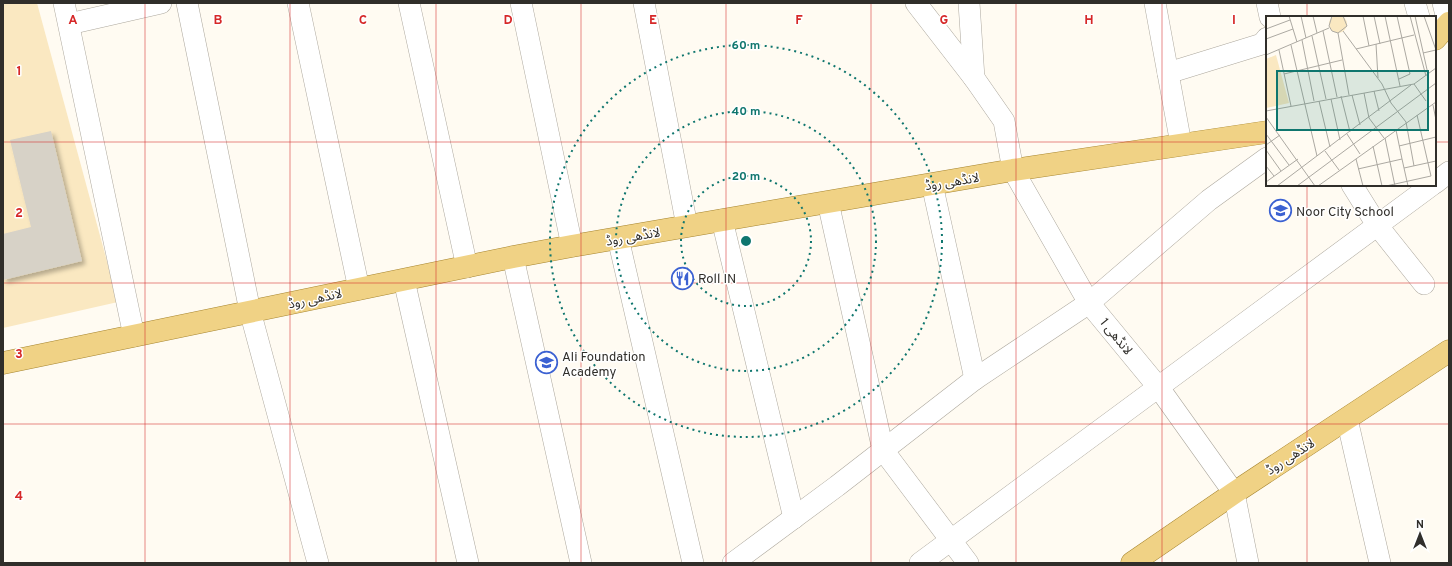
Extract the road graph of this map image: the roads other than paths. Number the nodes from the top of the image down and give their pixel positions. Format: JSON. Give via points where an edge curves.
{"nodes":[{"id":1,"x":64,"y":3,"type":"edge"},
{"id":2,"x":161,"y":3,"type":"edge"},
{"id":3,"x":187,"y":3,"type":"edge"},
{"id":4,"x":298,"y":3,"type":"edge"},
{"id":5,"x":409,"y":3,"type":"edge"},
{"id":6,"x":521,"y":3,"type":"edge"},
{"id":7,"x":644,"y":3,"type":"edge"},
{"id":8,"x":916,"y":3,"type":"edge"},
{"id":9,"x":969,"y":3,"type":"edge"},
{"id":10,"x":1155,"y":3,"type":"edge"},
{"id":11,"x":1267,"y":3,"type":"edge"},
{"id":12,"x":1415,"y":3,"type":"edge"},
{"id":13,"x":1270,"y":16,"type":"edge"},
{"id":14,"x":1419,"y":16,"type":"edge"},
{"id":15,"x":69,"y":24,"type":"junction"},
{"id":16,"x":1266,"y":39,"type":"edge"},
{"id":17,"x":1168,"y":73,"type":"junction"},
{"id":18,"x":974,"y":78,"type":"junction"},
{"id":19,"x":1266,"y":132,"type":"edge"},
{"id":20,"x":1181,"y":144,"type":"junction"},
{"id":21,"x":1266,"y":159,"type":"edge"},
{"id":22,"x":1012,"y":170,"type":"junction"},
{"id":23,"x":1449,"y":172,"type":"edge"},
{"id":24,"x":1436,"y":182,"type":"edge"},
{"id":25,"x":932,"y":184,"type":"junction"},
{"id":26,"x":1353,"y":186,"type":"edge"},
{"id":27,"x":1431,"y":186,"type":"edge"},
{"id":28,"x":828,"y":202,"type":"junction"},
{"id":29,"x":722,"y":220,"type":"junction"},
{"id":30,"x":1377,"y":225,"type":"junction"},
{"id":31,"x":688,"y":226,"type":"junction"},
{"id":32,"x":618,"y":238,"type":"junction"},
{"id":33,"x":572,"y":246,"type":"junction"},
{"id":34,"x":513,"y":257,"type":"junction"},
{"id":35,"x":467,"y":267,"type":"junction"},
{"id":36,"x":404,"y":280,"type":"junction"},
{"id":37,"x":1424,"y":284,"type":"dead end"},
{"id":38,"x":358,"y":289,"type":"junction"},
{"id":39,"x":1089,"y":303,"type":"junction"},
{"id":40,"x":250,"y":311,"type":"junction"},
{"id":41,"x":134,"y":336,"type":"junction"},
{"id":42,"x":1449,"y":351,"type":"edge"},
{"id":43,"x":3,"y":362,"type":"edge"},
{"id":44,"x":975,"y":379,"type":"junction"},
{"id":45,"x":1159,"y":388,"type":"junction"},
{"id":46,"x":1347,"y":419,"type":"junction"},
{"id":47,"x":883,"y":450,"type":"junction"},
{"id":48,"x":1234,"y":493,"type":"junction"},
{"id":49,"x":794,"y":518,"type":"junction"},
{"id":50,"x":950,"y":540,"type":"junction"},
{"id":51,"x":1137,"y":561,"type":"edge"},
{"id":52,"x":318,"y":563,"type":"edge"},
{"id":53,"x":468,"y":563,"type":"edge"},
{"id":54,"x":581,"y":563,"type":"edge"},
{"id":55,"x":693,"y":563,"type":"edge"},
{"id":56,"x":733,"y":563,"type":"edge"},
{"id":57,"x":920,"y":563,"type":"edge"},
{"id":58,"x":968,"y":563,"type":"edge"},
{"id":59,"x":1248,"y":563,"type":"edge"},
{"id":60,"x":1380,"y":563,"type":"edge"}],
"edges":[{"from":1,"to":15,"type":"street"},
{"from":2,"to":15,"type":"street"},
{"from":3,"to":40,"type":"street"},
{"from":4,"to":38,"type":"street"},
{"from":5,"to":35,"type":"street"},
{"from":6,"to":33,"type":"street"},
{"from":7,"to":31,"type":"street"},
{"from":8,"to":18,"type":"street"},
{"from":9,"to":18,"type":"street"},
{"from":10,"to":17,"type":"street"},
{"from":11,"to":13,"type":"street"},
{"from":12,"to":14,"type":"street"},
{"from":15,"to":41,"type":"street"},
{"from":16,"to":17,"type":"street","via":[[1262,44]]},
{"from":17,"to":20,"type":"street"},
{"from":18,"to":22,"type":"street","via":[[1004,121]]},
{"from":19,"to":20,"type":"main road","name":"لانڈھی روڈ"},
{"from":20,"to":22,"type":"main road","name":"لانڈھی روڈ"},
{"from":21,"to":39,"type":"street","via":[[1209,200]]},
{"from":22,"to":25,"type":"main road","name":"لانڈھی روڈ"},
{"from":22,"to":39,"type":"street","name":"لانڈھی 1"},
{"from":23,"to":24,"type":"street"},
{"from":25,"to":28,"type":"main road","name":"لانڈھی روڈ"},
{"from":25,"to":44,"type":"street"},
{"from":26,"to":30,"type":"street"},
{"from":27,"to":30,"type":"street"},
{"from":28,"to":29,"type":"main road","name":"لانڈھی روڈ"},
{"from":28,"to":47,"type":"street"},
{"from":29,"to":31,"type":"main road","name":"لانڈھی روڈ"},
{"from":29,"to":49,"type":"street"},
{"from":30,"to":37,"type":"street"},
{"from":30,"to":45,"type":"street"},
{"from":31,"to":32,"type":"main road","name":"لانڈھی روڈ"},
{"from":32,"to":33,"type":"main road","name":"لانڈھی روڈ"},
{"from":32,"to":55,"type":"street"},
{"from":33,"to":34,"type":"main road","name":"لانڈھی روڈ"},
{"from":34,"to":35,"type":"main road","name":"لانڈھی روڈ"},
{"from":34,"to":54,"type":"street"},
{"from":35,"to":36,"type":"main road","name":"لانڈھی روڈ"},
{"from":36,"to":38,"type":"main road","name":"لانڈھی روڈ"},
{"from":36,"to":53,"type":"street"},
{"from":38,"to":40,"type":"main road","name":"لانڈھی روڈ"},
{"from":39,"to":44,"type":"street"},
{"from":39,"to":45,"type":"street","name":"لانڈھی 1"},
{"from":40,"to":41,"type":"main road","name":"لانڈھی روڈ"},
{"from":40,"to":52,"type":"street"},
{"from":41,"to":43,"type":"main road","name":"لانڈھی روڈ"},
{"from":42,"to":46,"type":"main road","name":"لانڈھی روڈ"},
{"from":44,"to":47,"type":"street"},
{"from":45,"to":48,"type":"street","name":"لانڈھی 1"},
{"from":45,"to":50,"type":"street"},
{"from":46,"to":48,"type":"main road","name":"لانڈھی روڈ"},
{"from":46,"to":60,"type":"street"},
{"from":47,"to":49,"type":"street"},
{"from":47,"to":50,"type":"street"},
{"from":48,"to":51,"type":"main road","name":"لانڈھی روڈ"},
{"from":48,"to":59,"type":"street"},
{"from":49,"to":56,"type":"street"},
{"from":50,"to":57,"type":"street"},
{"from":50,"to":58,"type":"street"}]}
